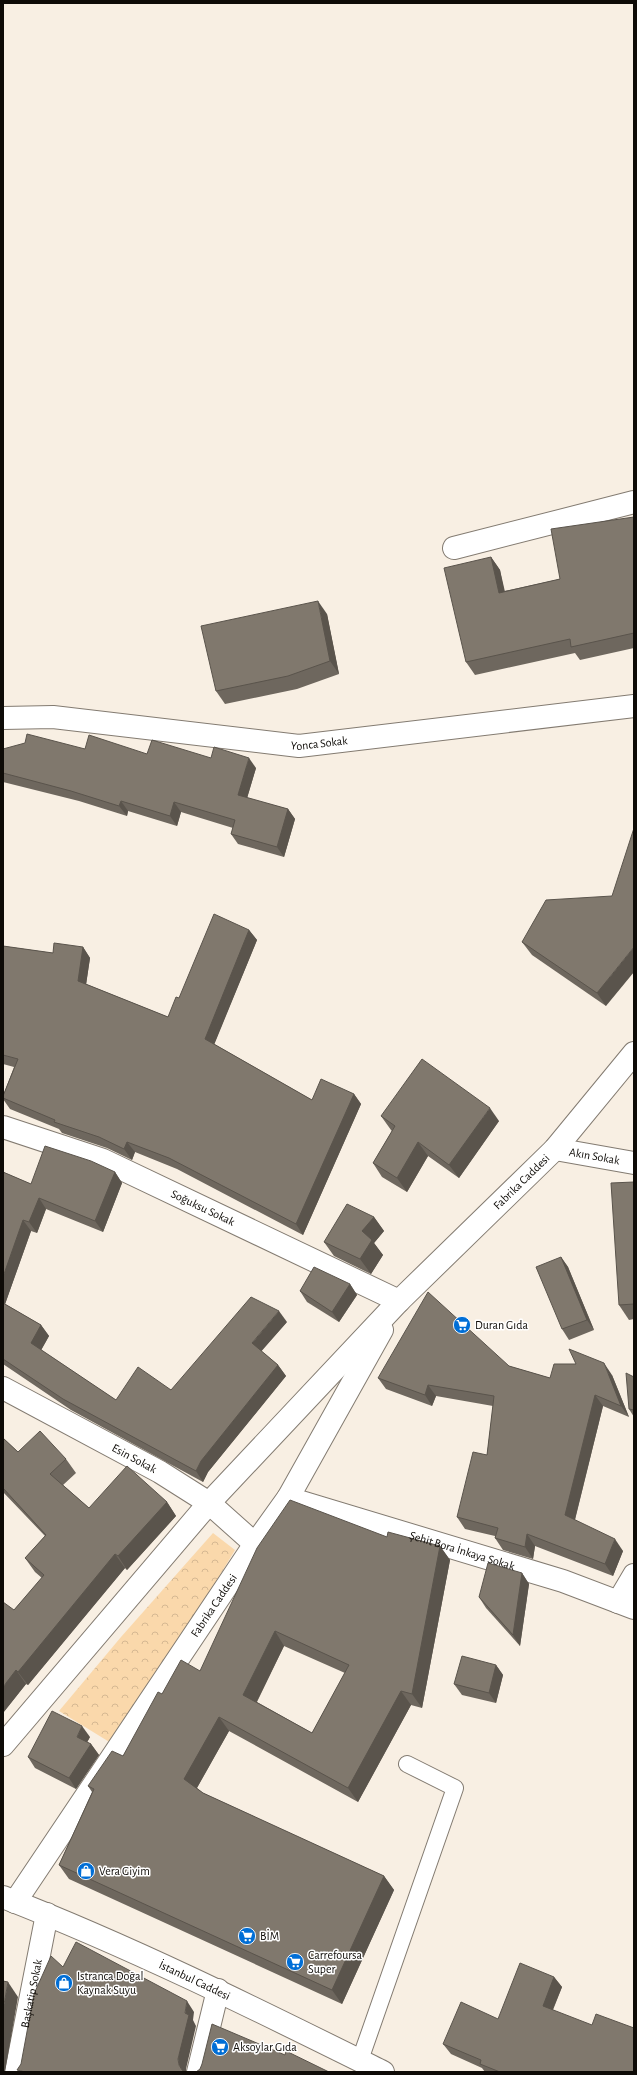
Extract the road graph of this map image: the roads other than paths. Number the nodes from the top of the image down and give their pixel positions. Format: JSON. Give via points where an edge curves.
{"nodes":[{"id":1,"x":634,"y":502,"type":"edge"},
{"id":2,"x":454,"y":548,"type":"dead end"},
{"id":3,"x":634,"y":706,"type":"edge"},
{"id":4,"x":3,"y":718,"type":"edge"},
{"id":5,"x":634,"y":1053,"type":"edge"},
{"id":6,"x":3,"y":1127,"type":"edge"},
{"id":7,"x":555,"y":1149,"type":"junction"},
{"id":8,"x":634,"y":1163,"type":"edge"},
{"id":9,"x":399,"y":1301,"type":"junction"},
{"id":10,"x":3,"y":1388,"type":"edge"},
{"id":11,"x":288,"y":1498,"type":"junction"},
{"id":12,"x":209,"y":1503,"type":"junction"},
{"id":13,"x":255,"y":1544,"type":"junction"},
{"id":14,"x":634,"y":1575,"type":"edge"},
{"id":15,"x":626,"y":1605,"type":"edge"},
{"id":16,"x":3,"y":1745,"type":"edge"},
{"id":17,"x":407,"y":1764,"type":"dead end"},
{"id":18,"x":9,"y":1900,"type":"edge"},
{"id":19,"x":47,"y":1914,"type":"junction"},
{"id":20,"x":218,"y":1990,"type":"junction"},
{"id":21,"x":360,"y":2060,"type":"junction"},
{"id":22,"x":16,"y":2072,"type":"edge"},
{"id":23,"x":198,"y":2072,"type":"edge"},
{"id":24,"x":383,"y":2072,"type":"edge"}],
"edges":[{"from":1,"to":2,"type":"main road"},
{"from":3,"to":4,"type":"main road","name":"Yonca Sokak","via":[[299,746],[52,717]]},
{"from":5,"to":7,"type":"main road","name":"Fabrika Caddesi"},
{"from":6,"to":9,"type":"main road","name":"Soğuksu Sokak","via":[[103,1160]]},
{"from":7,"to":8,"type":"main road","name":"Akın Sokak"},
{"from":7,"to":9,"type":"main road","name":"Fabrika Caddesi"},
{"from":9,"to":11,"type":"main road","name":"Fabrika Caddesi"},
{"from":9,"to":12,"type":"main road","name":"Fabrika Caddesi"},
{"from":10,"to":12,"type":"main road","name":"Esin Sokak","via":[[160,1472]]},
{"from":11,"to":13,"type":"main road","name":"Fabrika Caddesi"},
{"from":11,"to":15,"type":"main road","name":"Şehit Bora İnkaya Sokak","via":[[563,1581]]},
{"from":12,"to":13,"type":"main road","name":"Esin Sokak"},
{"from":12,"to":16,"type":"main road","name":"Fabrika Caddesi"},
{"from":13,"to":18,"type":"main road","name":"Fabrika Caddesi"},
{"from":14,"to":15,"type":"main road"},
{"from":17,"to":21,"type":"lane","via":[[455,1788]]},
{"from":18,"to":19,"type":"main road","name":"İstanbul Caddesi"},
{"from":19,"to":20,"type":"main road","name":"İstanbul Caddesi"},
{"from":19,"to":22,"type":"main road","name":"Başkatip Sokak"},
{"from":20,"to":21,"type":"main road","name":"İstanbul Caddesi"},
{"from":20,"to":23,"type":"main road"},
{"from":21,"to":24,"type":"main road","name":"İstanbul Caddesi"}]}
